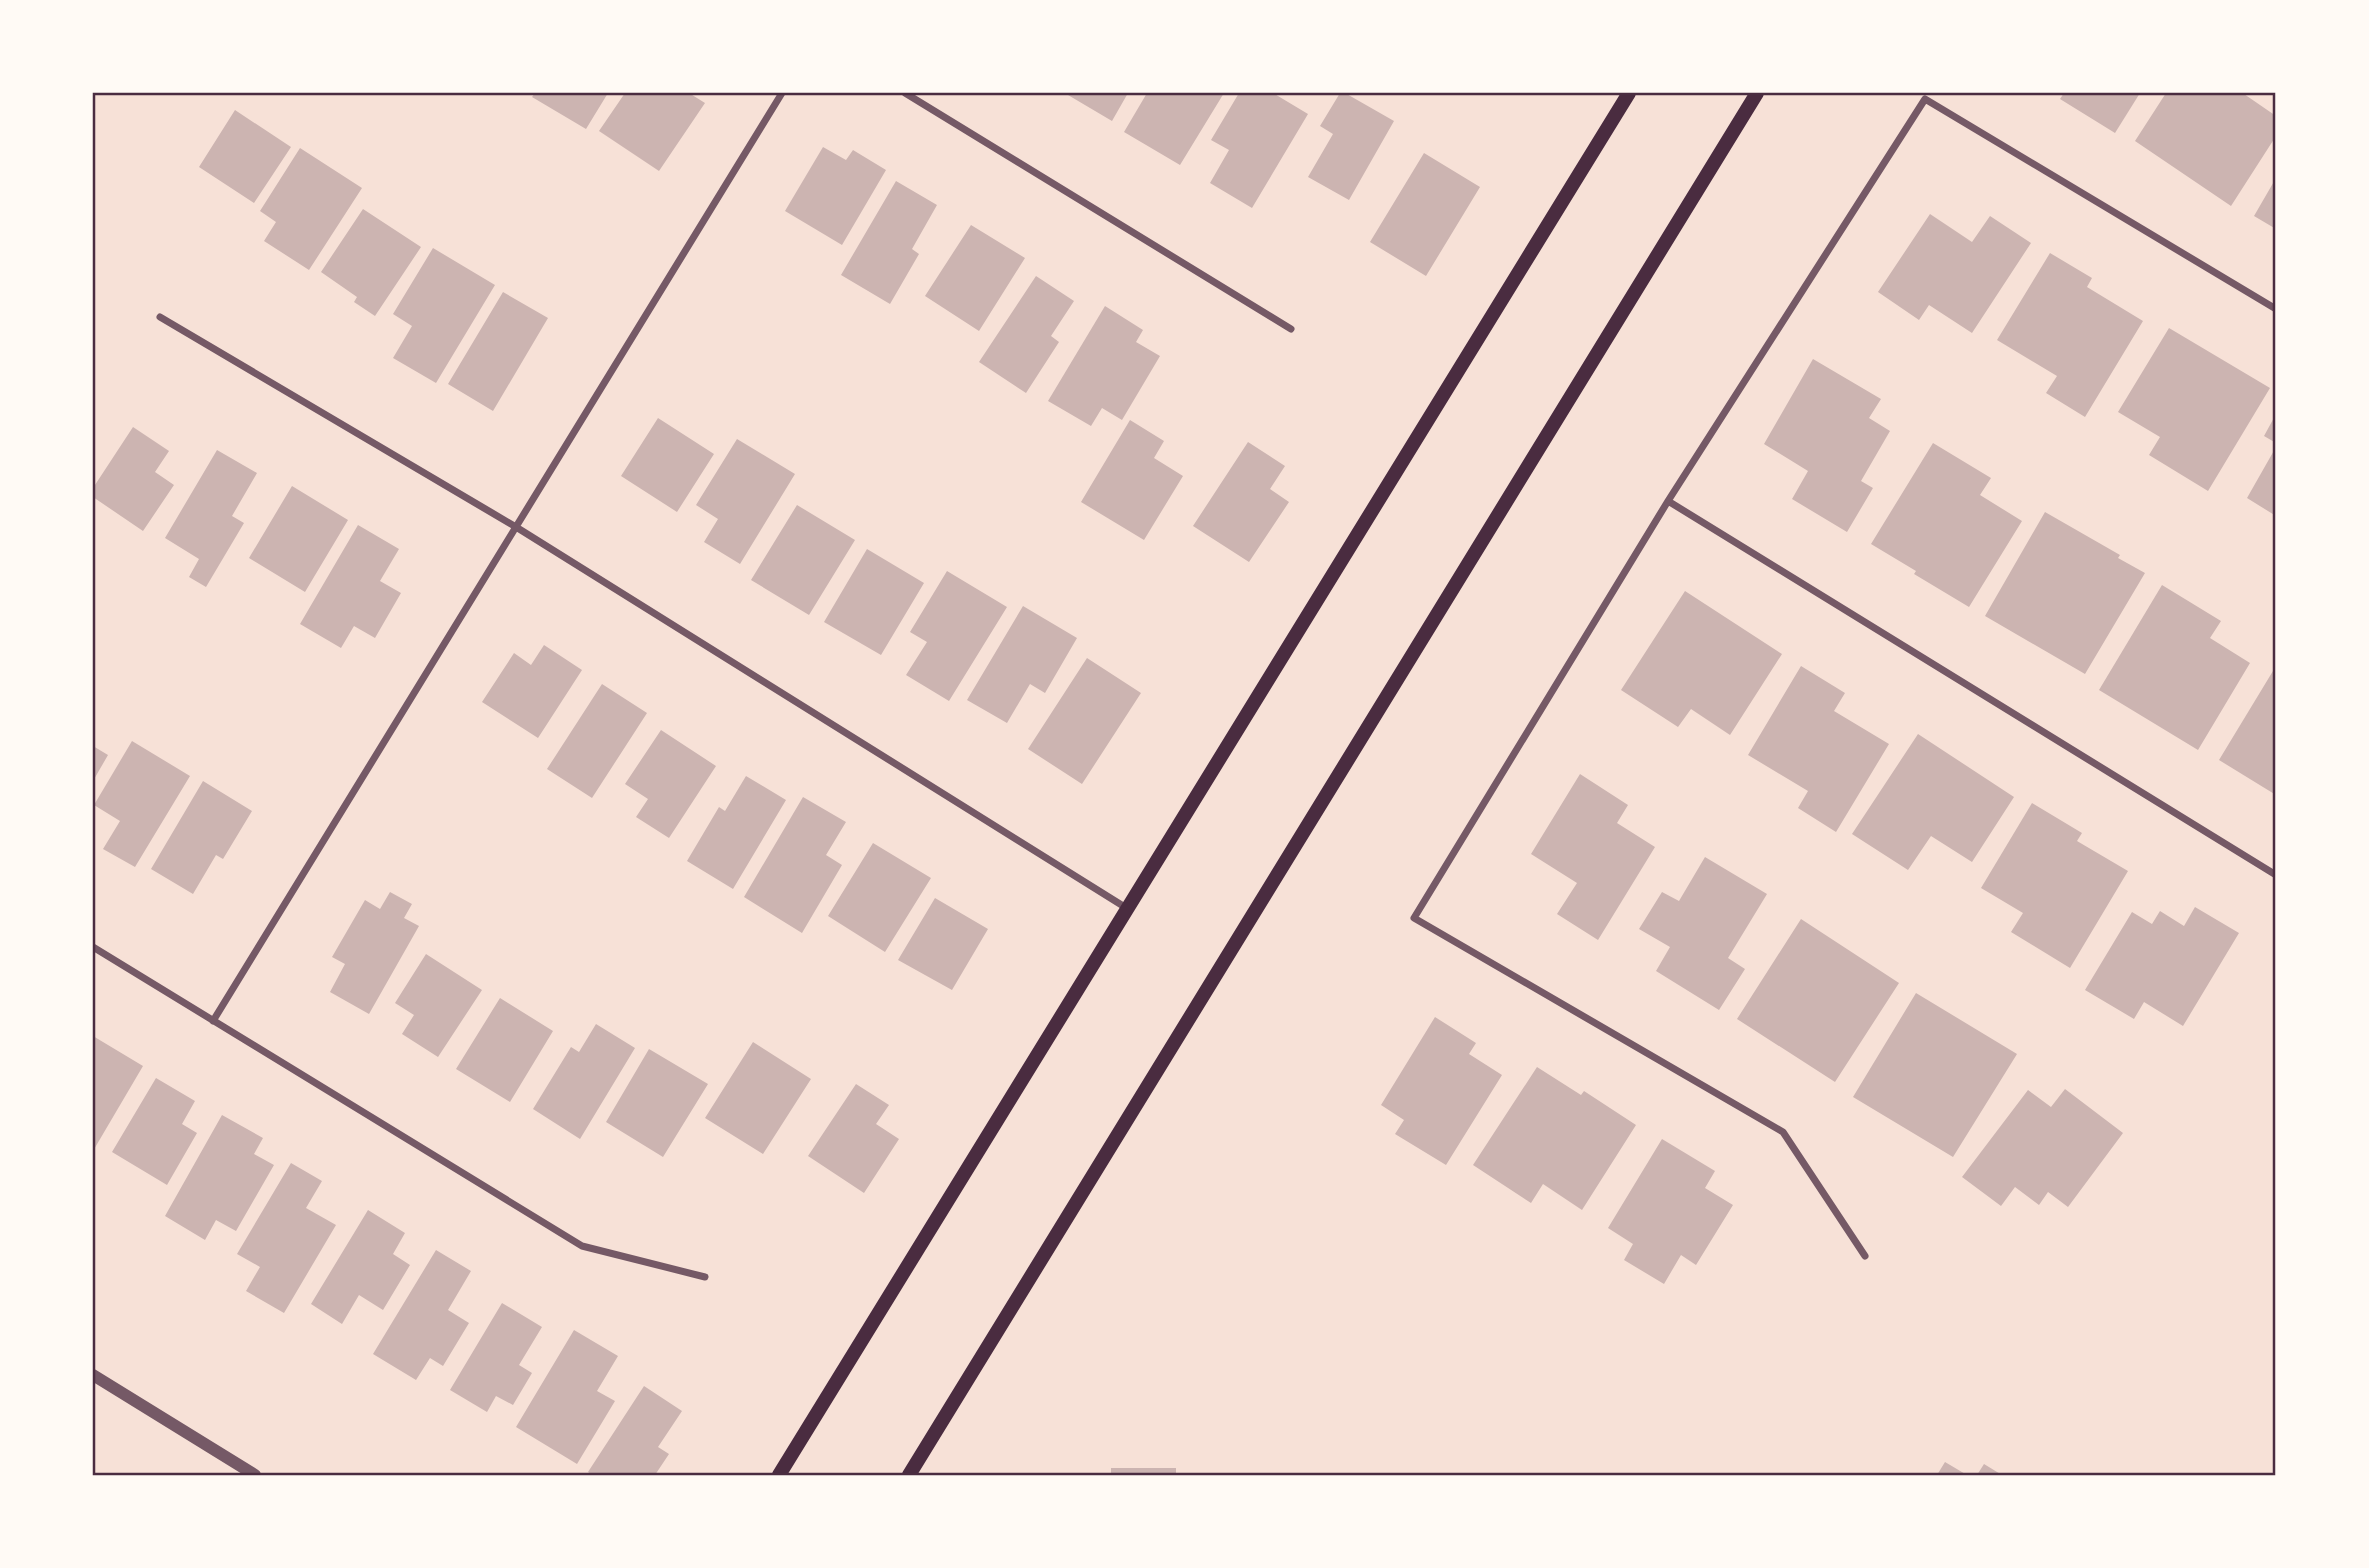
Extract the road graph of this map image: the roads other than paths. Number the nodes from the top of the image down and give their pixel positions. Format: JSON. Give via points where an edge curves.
{"nodes":[{"id":1,"x":782,"y":93,"type":"edge"},
{"id":2,"x":905,"y":93,"type":"edge"},
{"id":3,"x":1629,"y":93,"type":"edge"},
{"id":4,"x":1756,"y":93,"type":"edge"},
{"id":5,"x":2276,"y":309,"type":"edge"},
{"id":6,"x":160,"y":317,"type":"dead end"},
{"id":7,"x":1291,"y":330,"type":"dead end"},
{"id":8,"x":1668,"y":501,"type":"junction"},
{"id":9,"x":516,"y":527,"type":"junction"},
{"id":10,"x":2276,"y":875,"type":"edge"},
{"id":11,"x":1128,"y":909,"type":"junction"},
{"id":12,"x":93,"y":947,"type":"edge"},
{"id":13,"x":213,"y":1021,"type":"junction"},
{"id":14,"x":1865,"y":1256,"type":"dead end"},
{"id":15,"x":705,"y":1277,"type":"dead end"},
{"id":16,"x":93,"y":1375,"type":"edge"},
{"id":17,"x":255,"y":1475,"type":"edge"},
{"id":18,"x":779,"y":1475,"type":"edge"},
{"id":19,"x":909,"y":1475,"type":"edge"}],
"edges":[{"from":1,"to":9,"type":"street"},
{"from":2,"to":7,"type":"street"},
{"from":3,"to":11,"type":"main road"},
{"from":4,"to":19,"type":"main road"},
{"from":5,"to":8,"type":"street","via":[[1925,99]]},
{"from":6,"to":9,"type":"street"},
{"from":8,"to":10,"type":"street"},
{"from":8,"to":14,"type":"street","via":[[1414,918],[1783,1132]]},
{"from":9,"to":11,"type":"street"},
{"from":9,"to":13,"type":"street"},
{"from":11,"to":18,"type":"main road"},
{"from":12,"to":13,"type":"street"},
{"from":13,"to":15,"type":"street","via":[[582,1246]]},
{"from":16,"to":17,"type":"street"}]}
